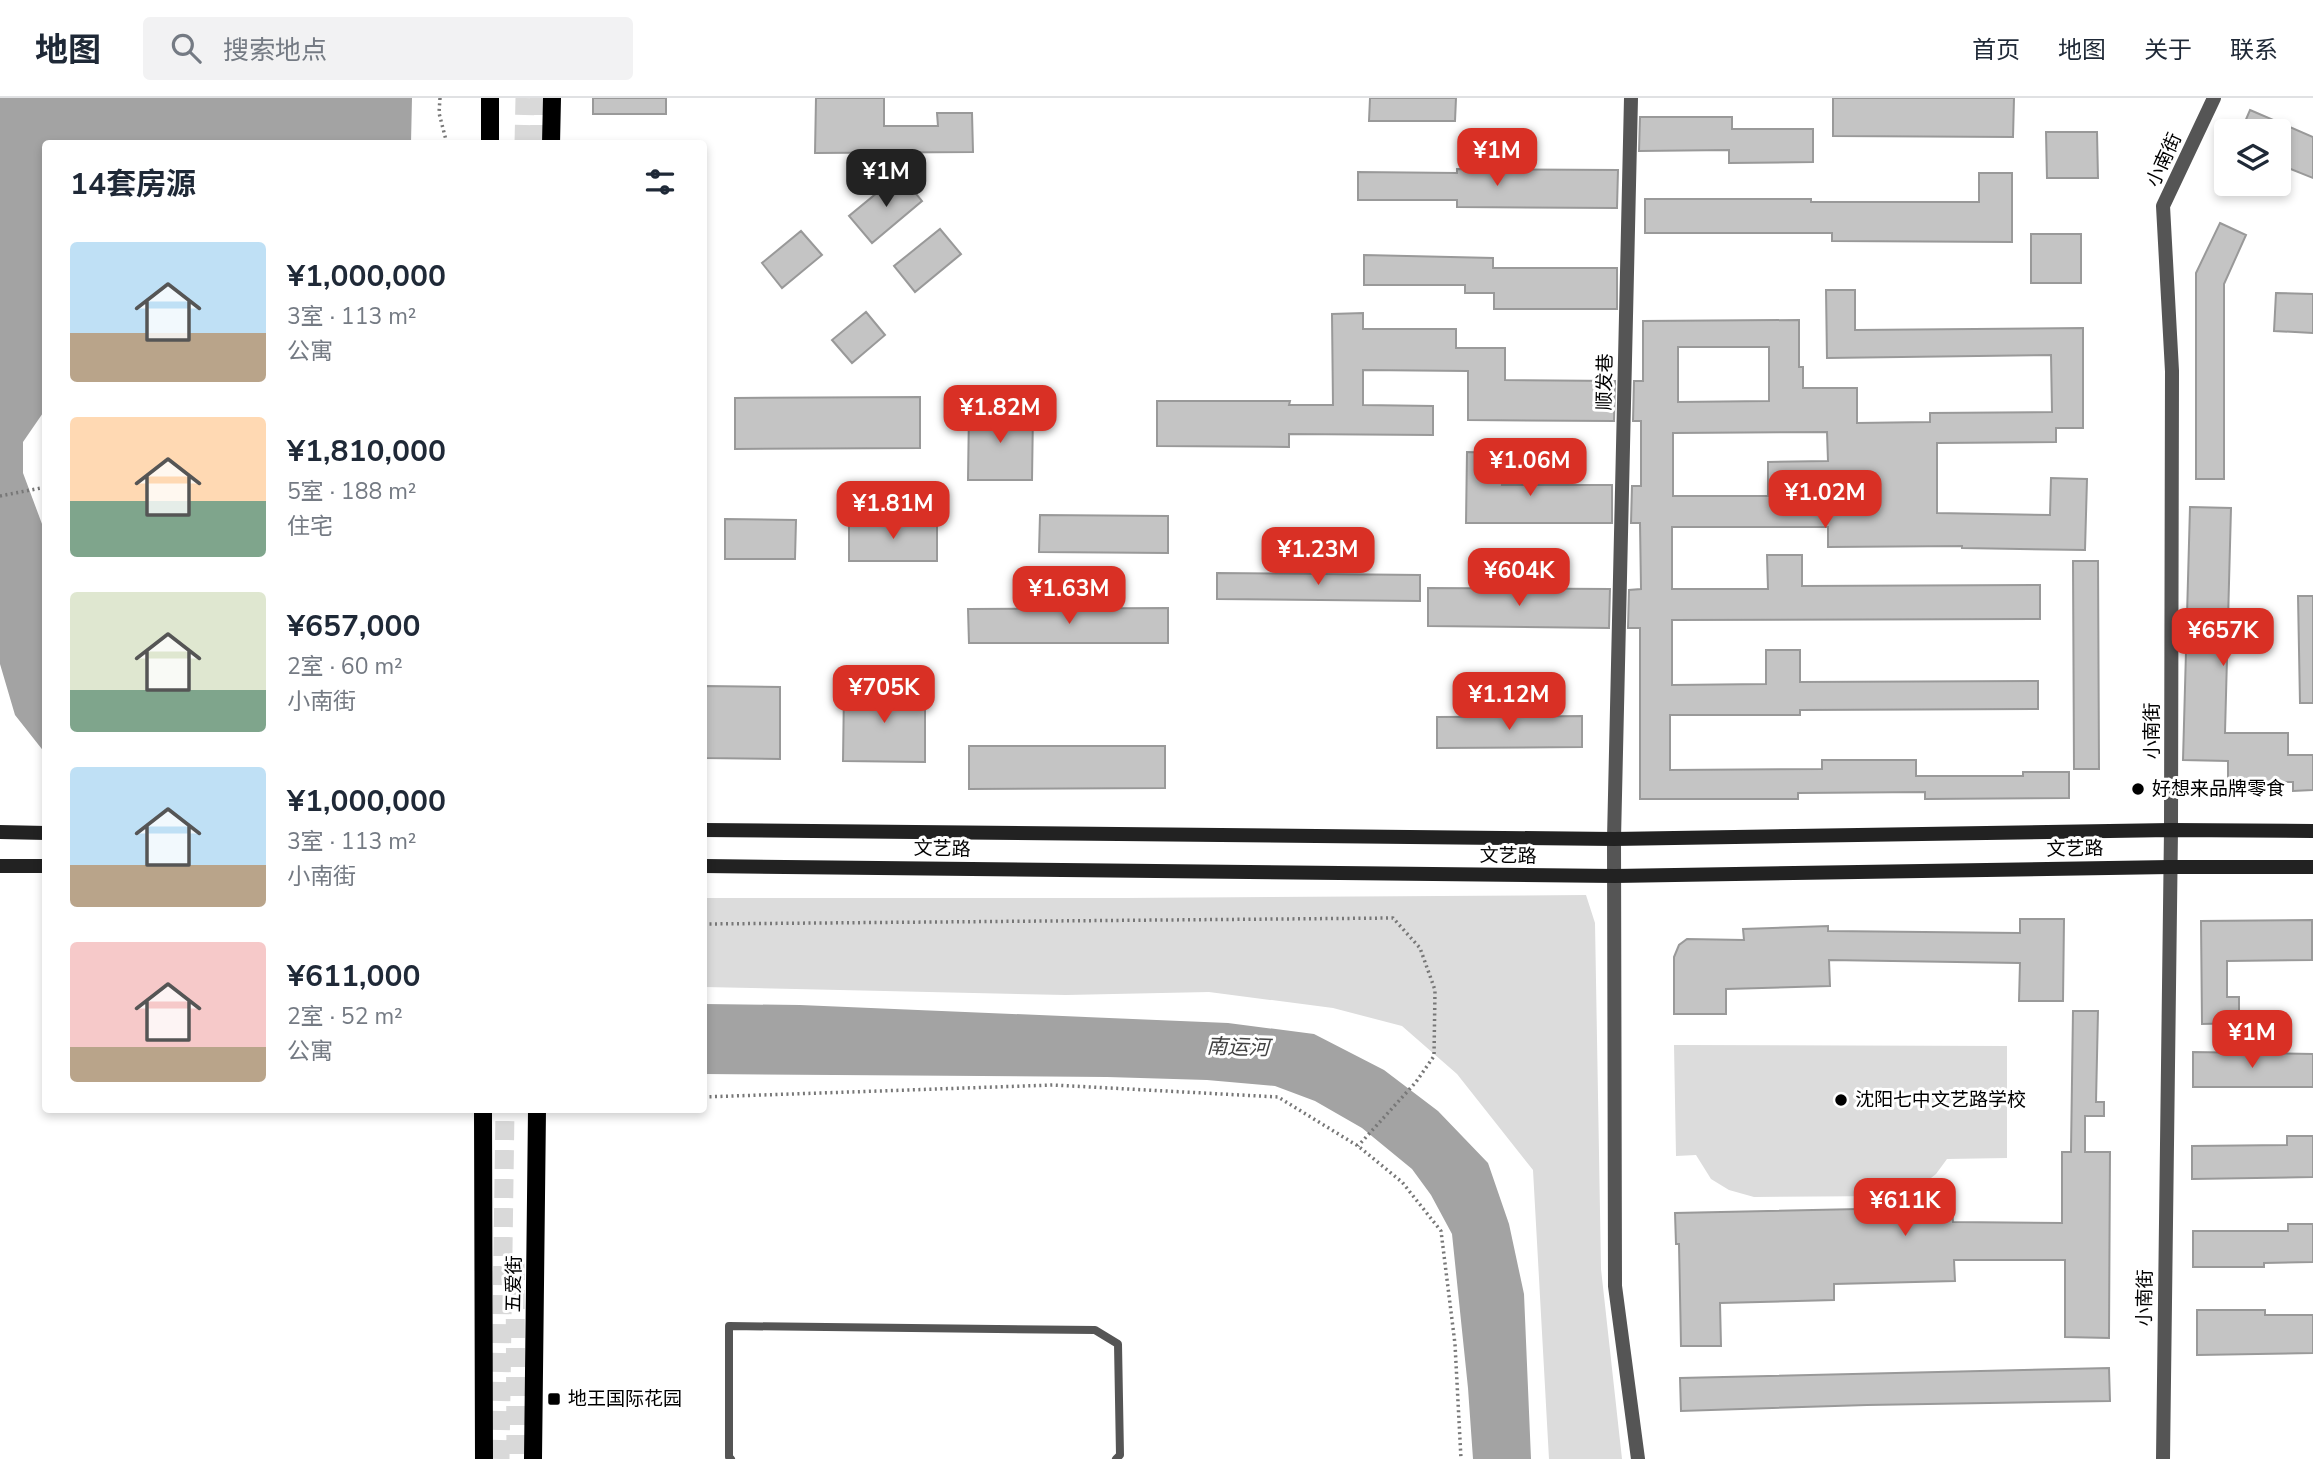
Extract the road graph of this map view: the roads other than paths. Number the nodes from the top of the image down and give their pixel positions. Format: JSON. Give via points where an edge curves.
{"nodes":[{"id":1,"x":490,"y":98,"type":"edge"},
{"id":2,"x":552,"y":98,"type":"edge"},
{"id":3,"x":1631,"y":98,"type":"edge"},
{"id":4,"x":2214,"y":98,"type":"edge"},
{"id":5,"x":490,"y":140,"type":"edge"},
{"id":6,"x":551,"y":140,"type":"edge"},
{"id":7,"x":707,"y":830,"type":"edge"},
{"id":8,"x":2171,"y":830,"type":"junction"},
{"id":9,"x":2313,"y":831,"type":"edge"},
{"id":10,"x":0,"y":832,"type":"edge"},
{"id":11,"x":42,"y":833,"type":"edge"},
{"id":12,"x":1614,"y":839,"type":"junction"},
{"id":13,"x":0,"y":866,"type":"edge"},
{"id":14,"x":42,"y":866,"type":"edge"},
{"id":15,"x":707,"y":866,"type":"edge"},
{"id":16,"x":2170,"y":867,"type":"junction"},
{"id":17,"x":2313,"y":867,"type":"edge"},
{"id":18,"x":1615,"y":876,"type":"junction"},
{"id":19,"x":483,"y":1113,"type":"edge"},
{"id":20,"x":537,"y":1113,"type":"edge"},
{"id":21,"x":484,"y":1459,"type":"edge"},
{"id":22,"x":533,"y":1459,"type":"edge"},
{"id":23,"x":731,"y":1459,"type":"edge"},
{"id":24,"x":1116,"y":1459,"type":"edge"},
{"id":25,"x":1639,"y":1459,"type":"edge"},
{"id":26,"x":2163,"y":1459,"type":"edge"}],
"edges":[{"from":1,"to":5,"type":"main road"},
{"from":2,"to":6,"type":"main road"},
{"from":3,"to":12,"type":"street","name":"顺发巷"},
{"from":4,"to":8,"type":"street","name":"小南街","via":[[2164,206],[2172,371]]},
{"from":7,"to":12,"type":"main road","name":"文艺路"},
{"from":8,"to":9,"type":"main road","name":"文艺路"},
{"from":8,"to":12,"type":"main road","name":"文艺路"},
{"from":8,"to":16,"type":"street","name":"小南街"},
{"from":10,"to":11,"type":"main road"},
{"from":12,"to":18,"type":"street","name":"顺发巷"},
{"from":13,"to":14,"type":"main road"},
{"from":15,"to":18,"type":"main road","name":"文艺路"},
{"from":16,"to":17,"type":"main road","name":"文艺路"},
{"from":16,"to":18,"type":"main road","name":"文艺路"},
{"from":16,"to":26,"type":"street","name":"小南街"},
{"from":18,"to":25,"type":"street","name":"顺发巷","via":[[1615,1286]]},
{"from":19,"to":21,"type":"main road","name":"五爱街"},
{"from":20,"to":22,"type":"main road","name":"五爱街"},
{"from":23,"to":24,"type":"lane","via":[[729,1325],[1095,1330],[1118,1344]]}]}
